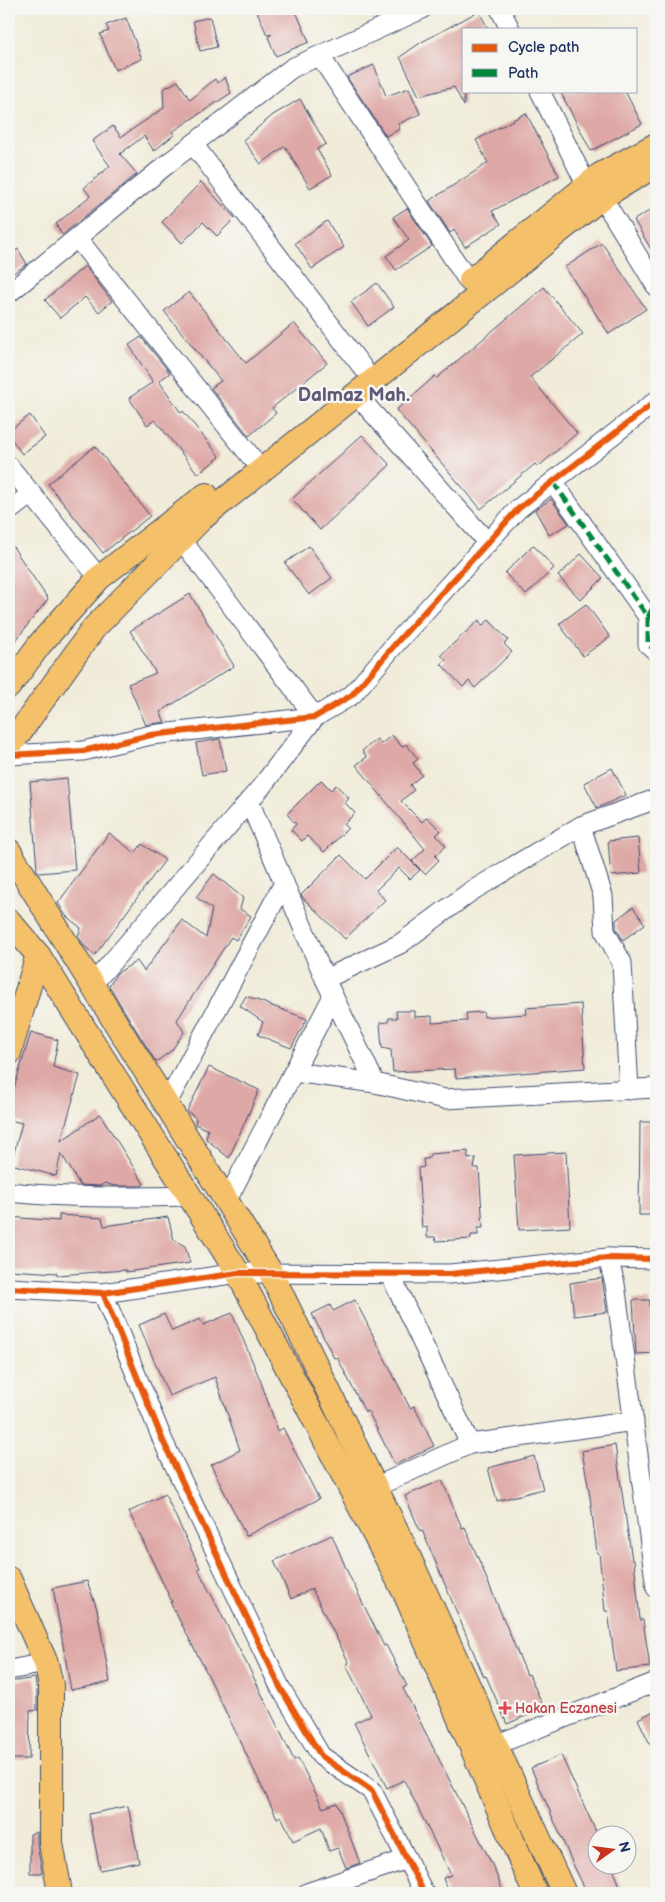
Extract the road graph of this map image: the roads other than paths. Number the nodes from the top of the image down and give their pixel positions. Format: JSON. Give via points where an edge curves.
{"nodes":[{"id":1,"x":422,"y":9,"type":"edge"},
{"id":2,"x":500,"y":9,"type":"edge"},
{"id":3,"x":510,"y":28,"type":"edge"},
{"id":4,"x":320,"y":56,"type":"junction"},
{"id":5,"x":541,"y":92,"type":"edge"},
{"id":6,"x":194,"y":144,"type":"junction"},
{"id":7,"x":656,"y":145,"type":"edge"},
{"id":8,"x":656,"y":166,"type":"edge"},
{"id":9,"x":594,"y":191,"type":"junction"},
{"id":10,"x":77,"y":238,"type":"junction"},
{"id":11,"x":469,"y":282,"type":"junction"},
{"id":12,"x":656,"y":286,"type":"edge"},
{"id":13,"x":9,"y":292,"type":"edge"},
{"id":14,"x":362,"y":368,"type":"junction"},
{"id":15,"x":355,"y":393,"type":"junction"},
{"id":16,"x":656,"y":401,"type":"edge"},
{"id":17,"x":252,"y":458,"type":"junction"},
{"id":18,"x":9,"y":466,"type":"edge"},
{"id":19,"x":554,"y":482,"type":"junction"},
{"id":20,"x":31,"y":494,"type":"junction"},
{"id":21,"x":9,"y":511,"type":"edge"},
{"id":22,"x":180,"y":539,"type":"junction"},
{"id":23,"x":488,"y":543,"type":"junction"},
{"id":24,"x":100,"y":578,"type":"junction"},
{"id":25,"x":652,"y":610,"type":"edge"},
{"id":26,"x":656,"y":651,"type":"edge"},
{"id":27,"x":9,"y":686,"type":"edge"},
{"id":28,"x":315,"y":717,"type":"junction"},
{"id":29,"x":9,"y":747,"type":"edge"},
{"id":30,"x":9,"y":755,"type":"edge"},
{"id":31,"x":656,"y":799,"type":"edge"},
{"id":32,"x":249,"y":801,"type":"junction"},
{"id":33,"x":581,"y":826,"type":"junction"},
{"id":34,"x":9,"y":851,"type":"edge"},
{"id":35,"x":284,"y":883,"type":"junction"},
{"id":36,"x":9,"y":920,"type":"edge"},
{"id":37,"x":38,"y":956,"type":"junction"},
{"id":38,"x":325,"y":979,"type":"junction"},
{"id":39,"x":92,"y":985,"type":"junction"},
{"id":40,"x":333,"y":996,"type":"junction"},
{"id":41,"x":9,"y":1053,"type":"edge"},
{"id":42,"x":294,"y":1072,"type":"junction"},
{"id":43,"x":375,"y":1083,"type":"junction"},
{"id":44,"x":656,"y":1088,"type":"edge"},
{"id":45,"x":629,"y":1090,"type":"junction"},
{"id":46,"x":166,"y":1105,"type":"junction"},
{"id":47,"x":9,"y":1192,"type":"edge"},
{"id":48,"x":190,"y":1196,"type":"junction"},
{"id":49,"x":226,"y":1202,"type":"junction"},
{"id":50,"x":608,"y":1258,"type":"junction"},
{"id":51,"x":656,"y":1259,"type":"edge"},
{"id":52,"x":238,"y":1273,"type":"junction"},
{"id":53,"x":271,"y":1273,"type":"junction"},
{"id":54,"x":390,"y":1274,"type":"junction"},
{"id":55,"x":9,"y":1288,"type":"edge"},
{"id":56,"x":103,"y":1293,"type":"junction"},
{"id":57,"x":634,"y":1421,"type":"junction"},
{"id":58,"x":470,"y":1444,"type":"junction"},
{"id":59,"x":375,"y":1487,"type":"junction"},
{"id":60,"x":9,"y":1579,"type":"edge"},
{"id":61,"x":656,"y":1588,"type":"edge"},
{"id":62,"x":46,"y":1663,"type":"junction"},
{"id":63,"x":9,"y":1670,"type":"edge"},
{"id":64,"x":656,"y":1682,"type":"edge"},
{"id":65,"x":495,"y":1745,"type":"junction"},
{"id":66,"x":407,"y":1860,"type":"junction"},
{"id":67,"x":60,"y":1893,"type":"edge"},
{"id":68,"x":307,"y":1893,"type":"edge"},
{"id":69,"x":424,"y":1893,"type":"edge"},
{"id":70,"x":535,"y":1893,"type":"edge"},
{"id":71,"x":564,"y":1893,"type":"edge"}],
"edges":[{"from":1,"to":4,"type":"street"},
{"from":2,"to":3,"type":"street"},
{"from":4,"to":6,"type":"street","via":[[292,68]]},
{"from":4,"to":11,"type":"street"},
{"from":5,"to":9,"type":"street"},
{"from":6,"to":10,"type":"street"},
{"from":6,"to":14,"type":"street"},
{"from":7,"to":9,"type":"main road","via":[[600,176]]},
{"from":8,"to":9,"type":"main road"},
{"from":9,"to":11,"type":"main road"},
{"from":9,"to":12,"type":"street"},
{"from":9,"to":15,"type":"main road"},
{"from":10,"to":13,"type":"street"},
{"from":10,"to":17,"type":"street"},
{"from":11,"to":14,"type":"main road"},
{"from":14,"to":17,"type":"main road"},
{"from":15,"to":22,"type":"main road"},
{"from":15,"to":23,"type":"street"},
{"from":16,"to":19,"type":"street"},
{"from":17,"to":24,"type":"main road"},
{"from":18,"to":20,"type":"street"},
{"from":19,"to":23,"type":"street","via":[[518,509]]},
{"from":19,"to":25,"type":"street"},
{"from":20,"to":21,"type":"street"},
{"from":20,"to":24,"type":"street"},
{"from":22,"to":28,"type":"street"},
{"from":22,"to":29,"type":"main road","via":[[94,628]]},
{"from":23,"to":28,"type":"street","via":[[352,696]]},
{"from":24,"to":27,"type":"main road","via":[[40,644]]},
{"from":25,"to":26,"type":"street","via":[[648,644]]},
{"from":28,"to":30,"type":"street","via":[[151,735],[83,751]]},
{"from":28,"to":32,"type":"street"},
{"from":31,"to":33,"type":"street"},
{"from":32,"to":35,"type":"street"},
{"from":32,"to":39,"type":"street"},
{"from":33,"to":38,"type":"street","via":[[470,892],[400,944]]},
{"from":33,"to":45,"type":"street","via":[[603,896],[605,931],[622,963]]},
{"from":34,"to":39,"type":"main road"},
{"from":35,"to":38,"type":"street"},
{"from":35,"to":46,"type":"street"},
{"from":36,"to":37,"type":"main road"},
{"from":37,"to":41,"type":"main road"},
{"from":37,"to":48,"type":"main road"},
{"from":38,"to":40,"type":"street"},
{"from":39,"to":46,"type":"main road"},
{"from":40,"to":42,"type":"street"},
{"from":40,"to":43,"type":"street"},
{"from":42,"to":43,"type":"street"},
{"from":42,"to":49,"type":"street"},
{"from":43,"to":45,"type":"street","via":[[445,1099]]},
{"from":44,"to":45,"type":"street"},
{"from":46,"to":49,"type":"main road"},
{"from":47,"to":48,"type":"street","via":[[139,1198]]},
{"from":48,"to":52,"type":"main road"},
{"from":49,"to":53,"type":"main road"},
{"from":50,"to":51,"type":"street"},
{"from":50,"to":54,"type":"street","via":[[450,1274]]},
{"from":50,"to":57,"type":"street","via":[[615,1284]]},
{"from":52,"to":53,"type":"street"},
{"from":52,"to":56,"type":"street"},
{"from":52,"to":70,"type":"main road","via":[[405,1593]]},
{"from":53,"to":54,"type":"street"},
{"from":53,"to":59,"type":"main road"},
{"from":54,"to":58,"type":"street"},
{"from":55,"to":56,"type":"street"},
{"from":56,"to":66,"type":"street","via":[[162,1441],[280,1687],[321,1756],[372,1791]]},
{"from":57,"to":58,"type":"street"},
{"from":57,"to":61,"type":"street"},
{"from":58,"to":59,"type":"street"},
{"from":59,"to":65,"type":"main road"},
{"from":60,"to":62,"type":"main road"},
{"from":62,"to":63,"type":"street"},
{"from":62,"to":67,"type":"main road","via":[[51,1686],[51,1843]]},
{"from":64,"to":65,"type":"street"},
{"from":65,"to":71,"type":"main road"},
{"from":66,"to":68,"type":"street"},
{"from":66,"to":69,"type":"street"}]}
